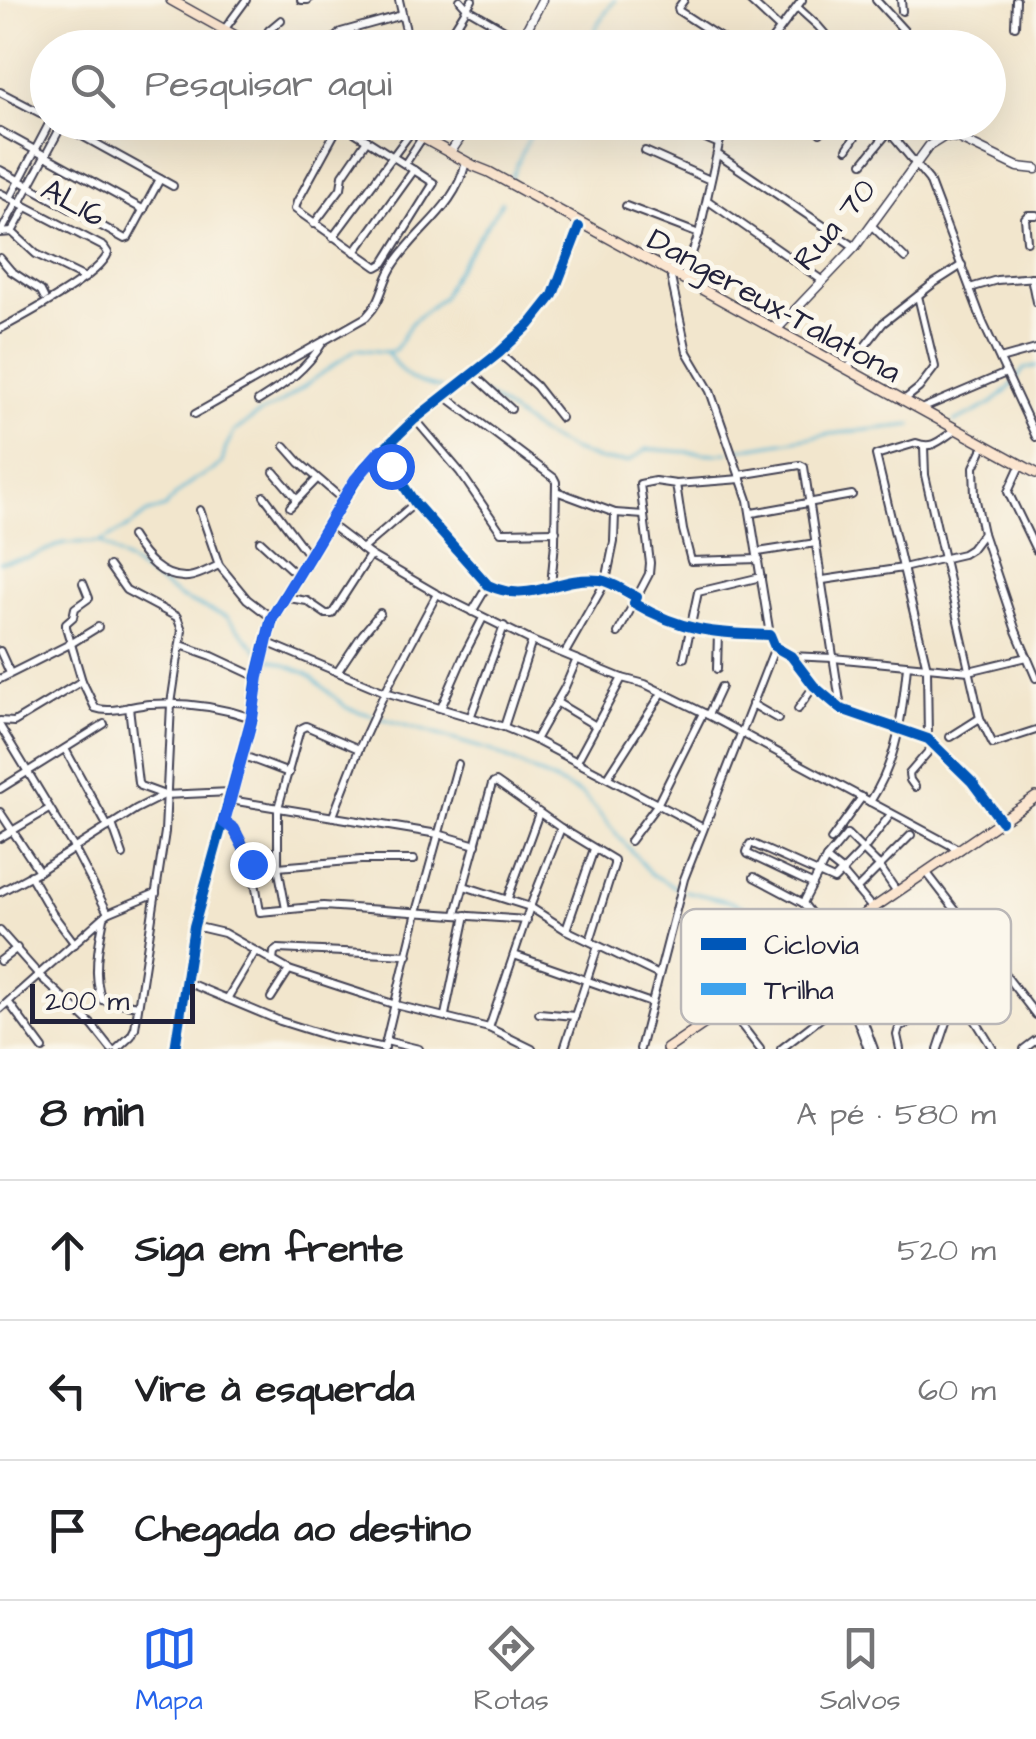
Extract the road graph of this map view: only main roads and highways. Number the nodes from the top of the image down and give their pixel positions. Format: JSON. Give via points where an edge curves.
{"nodes":[{"id":1,"x":171,"y":0,"type":"edge"},
{"id":2,"x":224,"y":30,"type":"edge"},
{"id":3,"x":426,"y":140,"type":"edge"},
{"id":4,"x":527,"y":196,"type":"junction"},
{"id":5,"x":677,"y":278,"type":"junction"},
{"id":6,"x":1036,"y":476,"type":"edge"},
{"id":7,"x":1036,"y":797,"type":"edge"},
{"id":8,"x":874,"y":909,"type":"edge"},
{"id":9,"x":704,"y":1024,"type":"edge"},
{"id":10,"x":667,"y":1049,"type":"edge"}],
"edges":[{"from":1,"to":2,"type":"main road"},
{"from":3,"to":4,"type":"main road","name":"Dangereux-Talatona"},
{"from":4,"to":5,"type":"main road","name":"Dangereux-Talatona"},
{"from":4,"to":5,"type":"main road","name":"Dangereux-Talatona"},
{"from":5,"to":6,"type":"main road","name":"Dangereux-Talatona"},
{"from":5,"to":6,"type":"main road","name":"Dangereux-Talatona"},
{"from":7,"to":8,"type":"main road"},
{"from":9,"to":10,"type":"main road"}]}
